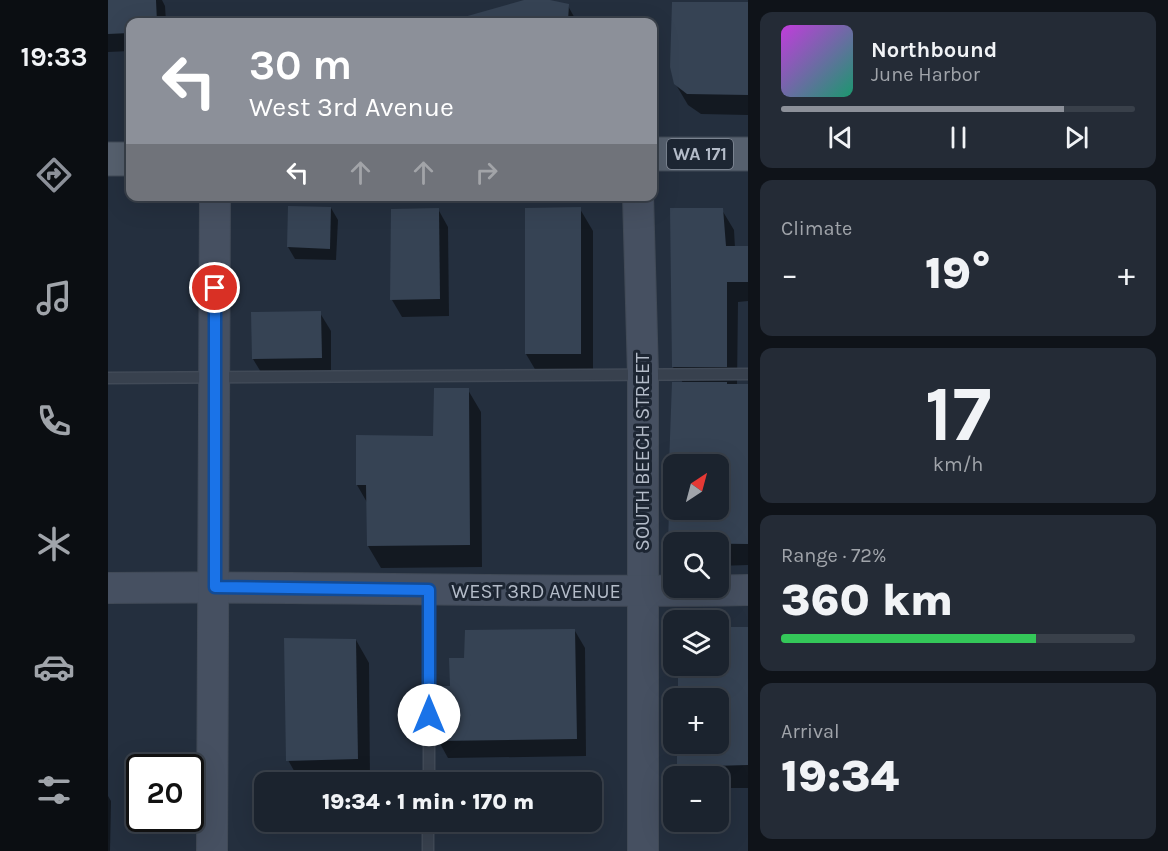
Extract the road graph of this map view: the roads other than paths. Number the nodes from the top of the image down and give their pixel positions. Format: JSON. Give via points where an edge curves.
{"nodes":[{"id":1,"x":657,"y":154,"type":"edge"},
{"id":2,"x":748,"y":154,"type":"edge"},
{"id":3,"x":108,"y":159,"type":"edge"},
{"id":4,"x":126,"y":159,"type":"edge"},
{"id":5,"x":215,"y":201,"type":"edge"},
{"id":6,"x":638,"y":201,"type":"edge"},
{"id":7,"x":643,"y":374,"type":"junction"},
{"id":8,"x":748,"y":374,"type":"edge"},
{"id":9,"x":108,"y":378,"type":"edge"},
{"id":10,"x":215,"y":378,"type":"junction"},
{"id":11,"x":215,"y":587,"type":"junction"},
{"id":12,"x":108,"y":588,"type":"edge"},
{"id":13,"x":429,"y":590,"type":"junction"},
{"id":14,"x":748,"y":590,"type":"edge"},
{"id":15,"x":643,"y":591,"type":"junction"},
{"id":16,"x":429,"y":772,"type":"edge"},
{"id":17,"x":428,"y":832,"type":"edge"},
{"id":18,"x":213,"y":851,"type":"edge"},
{"id":19,"x":428,"y":851,"type":"edge"},
{"id":20,"x":643,"y":851,"type":"edge"}],
"edges":[{"from":1,"to":2,"type":"main road","number":"WA 171"},
{"from":3,"to":4,"type":"main road"},
{"from":5,"to":10,"type":"street"},
{"from":6,"to":7,"type":"street","name":"SOUTH BEECH STREET"},
{"from":7,"to":8,"type":"lane"},
{"from":7,"to":10,"type":"lane"},
{"from":7,"to":15,"type":"street","name":"SOUTH BEECH STREET"},
{"from":9,"to":10,"type":"lane"},
{"from":10,"to":11,"type":"street"},
{"from":11,"to":12,"type":"street","name":"WEST 3RD AVENUE"},
{"from":11,"to":13,"type":"street","name":"WEST 3RD AVENUE"},
{"from":11,"to":18,"type":"street"},
{"from":13,"to":15,"type":"street","name":"WEST 3RD AVENUE"},
{"from":13,"to":16,"type":"lane"},
{"from":14,"to":15,"type":"street","name":"WEST 3RD AVENUE"},
{"from":15,"to":20,"type":"street","name":"SOUTH BEECH STREET"},
{"from":17,"to":19,"type":"lane"}]}
